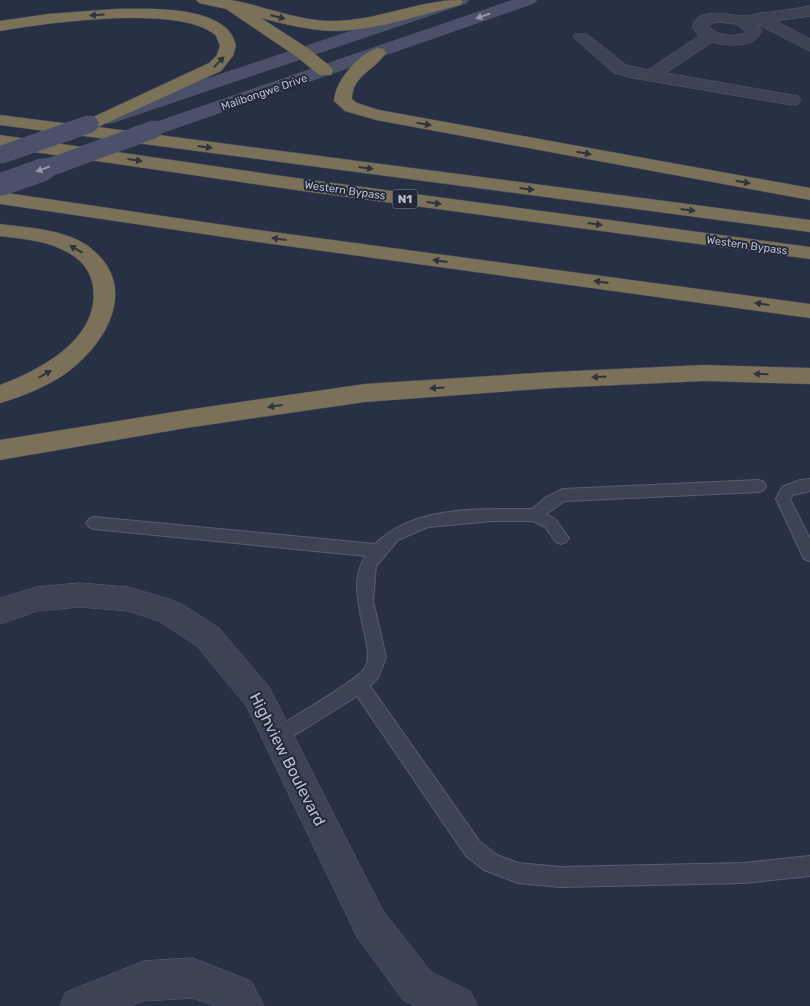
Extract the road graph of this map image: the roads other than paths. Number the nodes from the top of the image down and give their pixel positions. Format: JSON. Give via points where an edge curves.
{"nodes":[{"id":1,"x":204,"y":0,"type":"edge"},
{"id":2,"x":529,"y":0,"type":"edge"},
{"id":3,"x":458,"y":1,"type":"edge"},
{"id":4,"x":231,"y":5,"type":"junction"},
{"id":5,"x":810,"y":12,"type":"edge"},
{"id":6,"x":752,"y":20,"type":"junction"},
{"id":7,"x":0,"y":26,"type":"edge"},
{"id":8,"x":581,"y":37,"type":"dead end"},
{"id":9,"x":810,"y":46,"type":"edge"},
{"id":10,"x":303,"y":53,"type":"junction"},
{"id":11,"x":378,"y":53,"type":"junction"},
{"id":12,"x":324,"y":71,"type":"junction"},
{"id":13,"x":651,"y":76,"type":"junction"},
{"id":14,"x":792,"y":100,"type":"dead end"},
{"id":15,"x":0,"y":120,"type":"edge"},
{"id":16,"x":94,"y":123,"type":"junction"},
{"id":17,"x":0,"y":141,"type":"edge"},
{"id":18,"x":0,"y":155,"type":"edge"},
{"id":19,"x":0,"y":185,"type":"edge"},
{"id":20,"x":810,"y":194,"type":"edge"},
{"id":21,"x":0,"y":198,"type":"edge"},
{"id":22,"x":810,"y":226,"type":"edge"},
{"id":23,"x":0,"y":230,"type":"edge"},
{"id":24,"x":810,"y":253,"type":"edge"},
{"id":25,"x":810,"y":311,"type":"edge"},
{"id":26,"x":810,"y":376,"type":"edge"},
{"id":27,"x":0,"y":394,"type":"edge"},
{"id":28,"x":0,"y":450,"type":"edge"},
{"id":29,"x":759,"y":486,"type":"dead end"},
{"id":30,"x":810,"y":486,"type":"edge"},
{"id":31,"x":535,"y":515,"type":"junction"},
{"id":32,"x":94,"y":522,"type":"dead end"},
{"id":33,"x":561,"y":538,"type":"dead end"},
{"id":34,"x":378,"y":551,"type":"junction"},
{"id":35,"x":810,"y":555,"type":"edge"},
{"id":36,"x":0,"y":611,"type":"edge"},
{"id":37,"x":359,"y":685,"type":"junction"},
{"id":38,"x":278,"y":736,"type":"junction"},
{"id":39,"x":810,"y":866,"type":"edge"},
{"id":40,"x":240,"y":1001,"type":"edge"},
{"id":41,"x":80,"y":1006,"type":"edge"},
{"id":42,"x":457,"y":1006,"type":"edge"}],
"edges":[{"from":1,"to":4,"type":"highway"},
{"from":2,"to":11,"type":"main road","name":"Malibongwe Drive","one_way":true},
{"from":4,"to":3,"type":"highway","one_way":true,"via":[[296,22],[333,26],[365,23]]},
{"from":3,"to":10,"type":"main road","name":"Malibongwe Drive"},
{"from":4,"to":10,"type":"highway"},
{"from":5,"to":6,"type":"street"},
{"from":6,"to":9,"type":"street"},
{"from":6,"to":13,"type":"street","via":[[706,19],[700,27],[710,36]]},
{"from":16,"to":7,"type":"highway","one_way":true,"via":[[215,67],[225,56],[228,45],[221,31],[206,22],[179,15],[147,13],[64,17]]},
{"from":8,"to":13,"type":"street","via":[[620,69]]},
{"from":10,"to":12,"type":"highway"},
{"from":10,"to":16,"type":"main road","name":"Malibongwe Drive"},
{"from":11,"to":12,"type":"main road","name":"Malibongwe Drive"},
{"from":11,"to":20,"type":"highway","one_way":true,"via":[[345,83],[343,101],[351,107],[376,115]]},
{"from":12,"to":19,"type":"main road","name":"Malibongwe Drive","one_way":true,"bridge":true},
{"from":13,"to":14,"type":"street"},
{"from":15,"to":22,"type":"highway","one_way":true},
{"from":16,"to":18,"type":"main road","name":"Malibongwe Drive","bridge":true},
{"from":17,"to":24,"type":"highway","name":"Western Bypass","number":"N1","one_way":true},
{"from":25,"to":21,"type":"highway","one_way":true},
{"from":27,"to":23,"type":"highway","one_way":true,"via":[[42,376],[76,352],[101,318],[106,302],[105,283],[96,266],[81,251],[43,236]]},
{"from":26,"to":28,"type":"highway","one_way":true,"via":[[704,372],[365,393]]},
{"from":29,"to":31,"type":"lane","via":[[563,495]]},
{"from":30,"to":35,"type":"lane","via":[[787,491],[783,499]]},
{"from":31,"to":33,"type":"lane","via":[[550,523]]},
{"from":31,"to":34,"type":"lane","via":[[426,521],[393,536]]},
{"from":32,"to":34,"type":"lane"},
{"from":34,"to":37,"type":"lane","via":[[368,565],[365,601],[376,657],[372,673]]},
{"from":36,"to":38,"type":"street","name":"Highview Boulevard","via":[[37,599],[80,595],[128,599],[169,612],[208,637],[258,696]]},
{"from":37,"to":38,"type":"lane"},
{"from":37,"to":39,"type":"lane","via":[[472,849],[491,863],[518,873],[560,877],[744,873]]},
{"from":38,"to":42,"type":"street","name":"Highview Boulevard","via":[[370,924],[417,986]]},
{"from":40,"to":41,"type":"street","via":[[193,978],[144,982]]}]}
